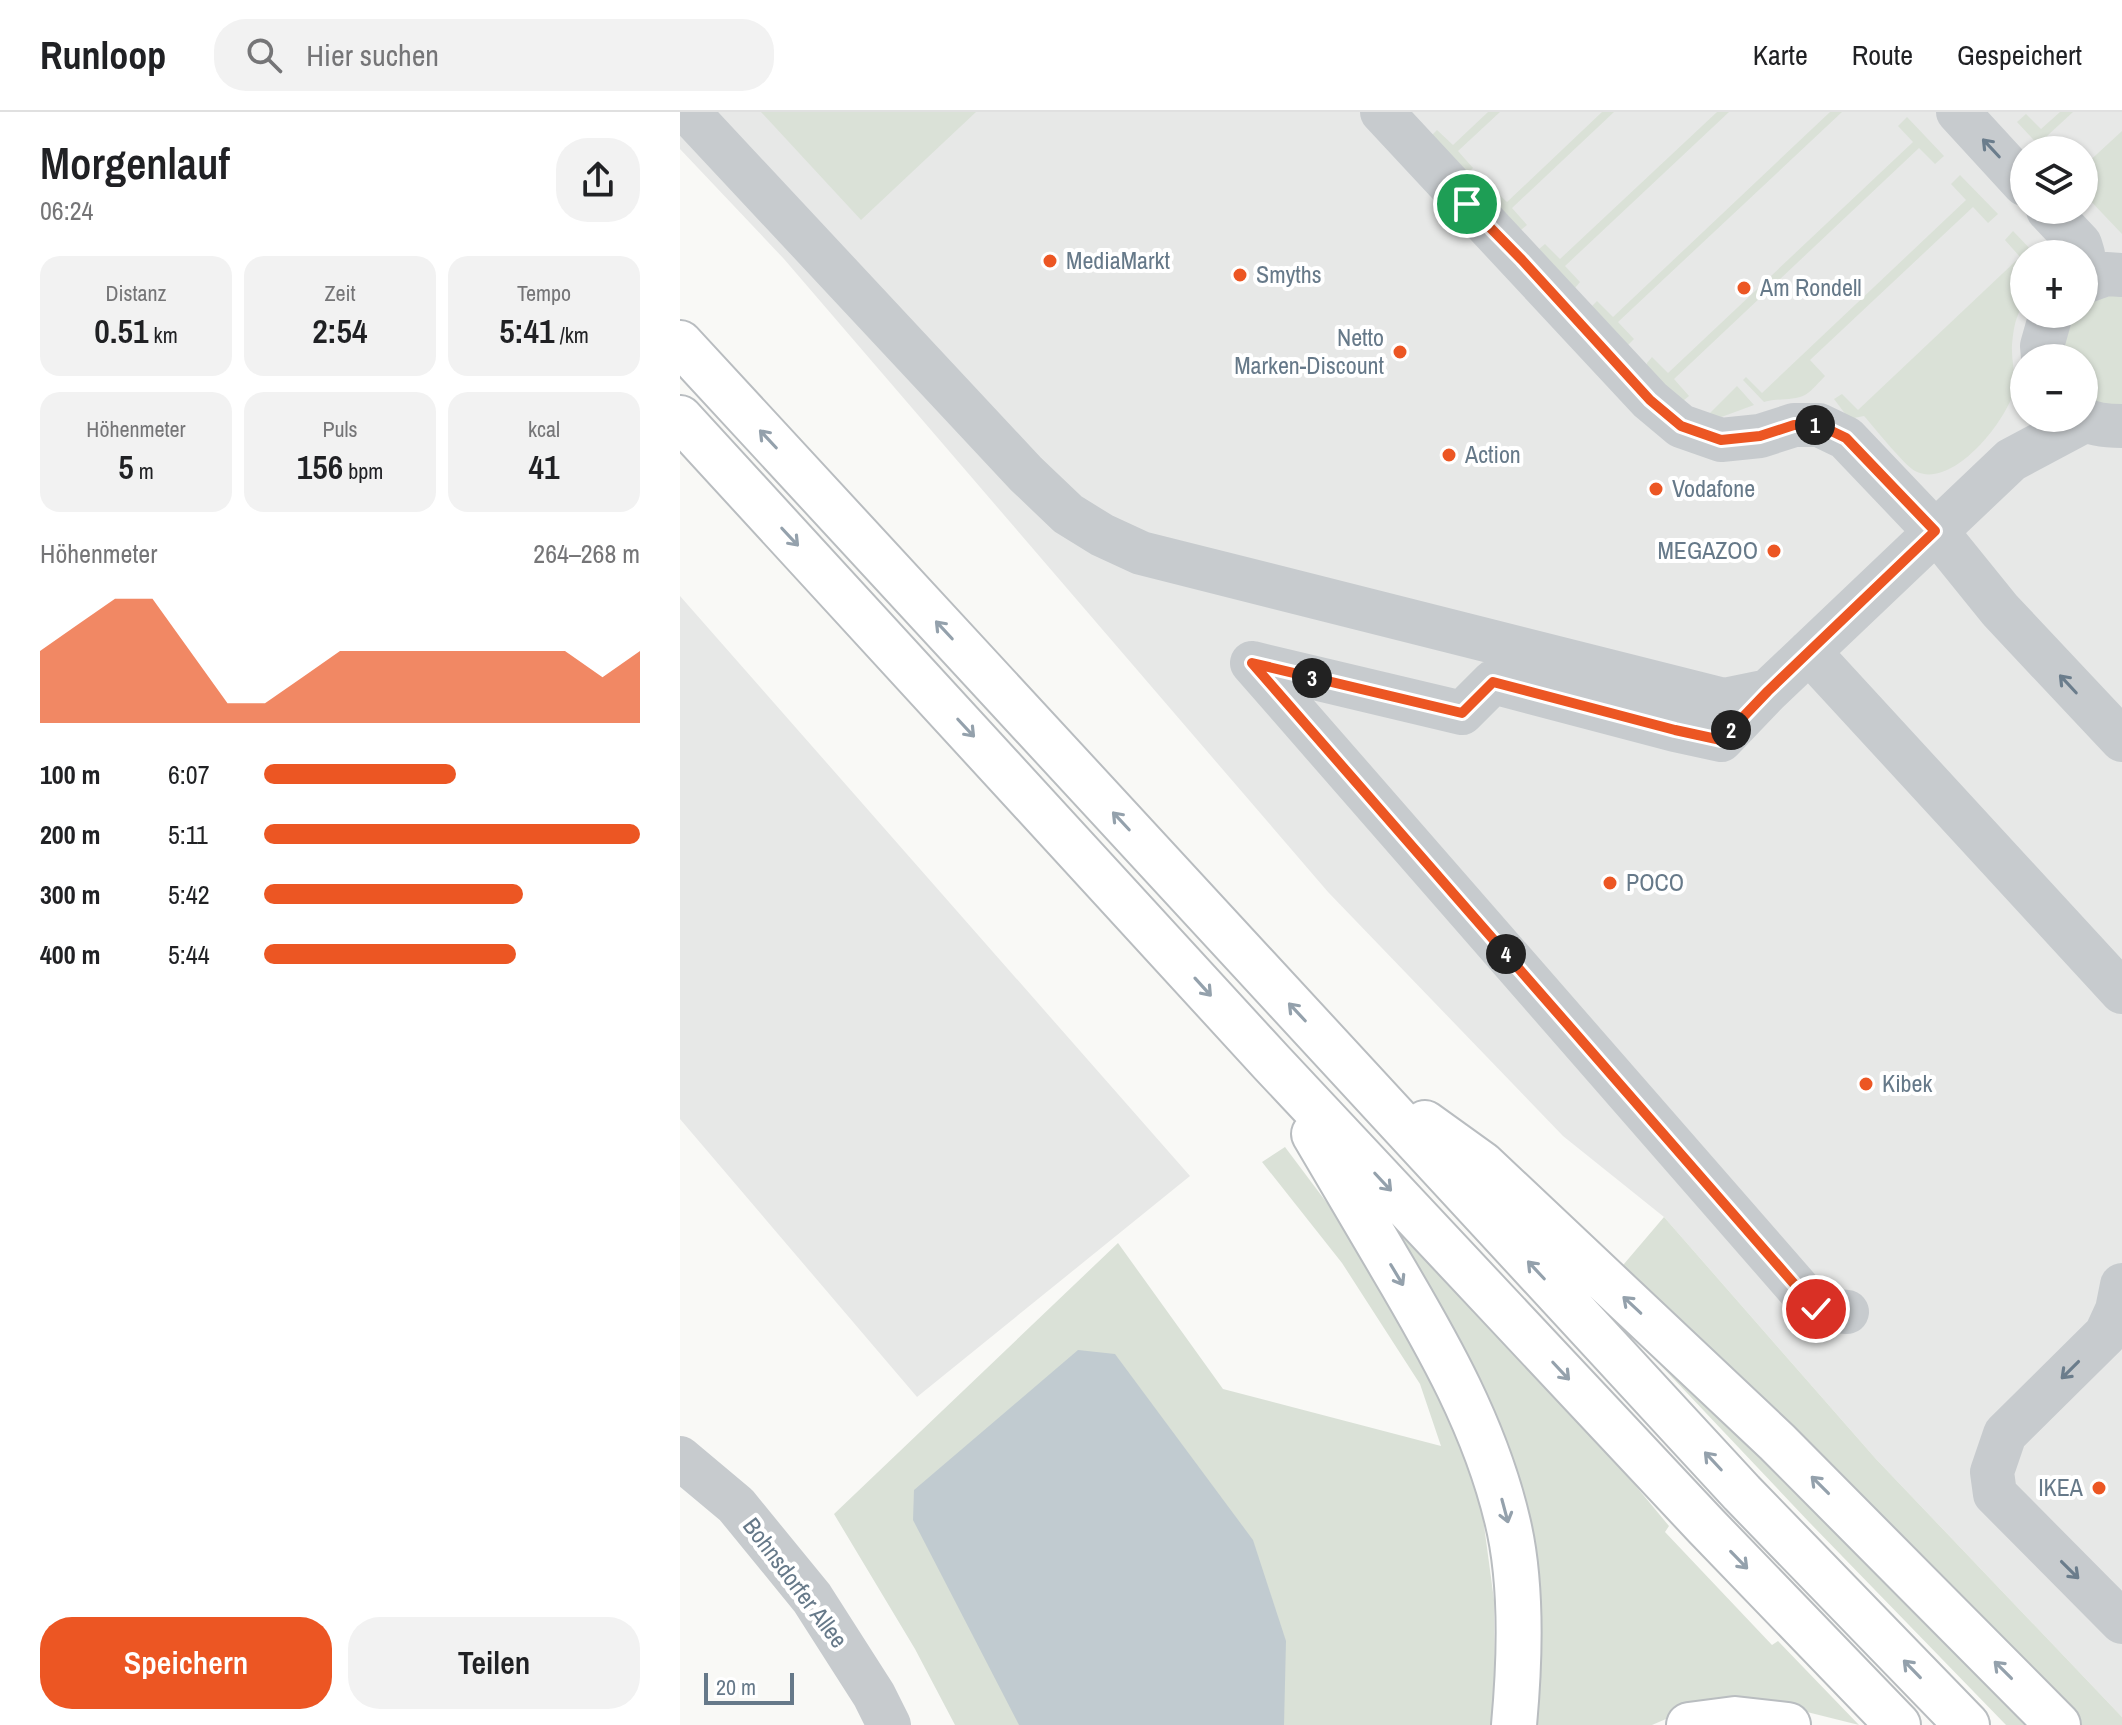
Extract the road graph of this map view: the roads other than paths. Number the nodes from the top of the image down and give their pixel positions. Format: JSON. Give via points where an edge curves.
{"nodes":[{"id":1,"x":688,"y":112,"type":"edge"},
{"id":2,"x":1382,"y":112,"type":"edge"},
{"id":3,"x":1958,"y":112,"type":"edge"},
{"id":4,"x":2010,"y":169,"type":"edge"},
{"id":5,"x":2061,"y":224,"type":"edge"},
{"id":6,"x":2076,"y":240,"type":"edge"},
{"id":7,"x":680,"y":343,"type":"edge"},
{"id":8,"x":680,"y":418,"type":"edge"},
{"id":9,"x":2024,"y":432,"type":"edge"},
{"id":10,"x":2074,"y":432,"type":"edge"},
{"id":11,"x":2011,"y":460,"type":"junction"},
{"id":12,"x":1940,"y":536,"type":"junction"},
{"id":13,"x":1809,"y":652,"type":"junction"},
{"id":14,"x":1768,"y":691,"type":"junction"},
{"id":15,"x":2122,"y":740,"type":"edge"},
{"id":16,"x":2122,"y":992,"type":"edge"},
{"id":17,"x":1272,"y":1063,"type":"junction"},
{"id":18,"x":1350,"y":1069,"type":"junction"},
{"id":19,"x":2120,"y":1298,"type":"edge"},
{"id":20,"x":1847,"y":1312,"type":"dead end"},
{"id":21,"x":680,"y":1458,"type":"edge"},
{"id":22,"x":2122,"y":1622,"type":"edge"},
{"id":23,"x":889,"y":1725,"type":"edge"},
{"id":24,"x":1514,"y":1725,"type":"edge"},
{"id":25,"x":1689,"y":1725,"type":"edge"},
{"id":26,"x":1788,"y":1725,"type":"edge"},
{"id":27,"x":1898,"y":1725,"type":"edge"},
{"id":28,"x":1967,"y":1725,"type":"edge"},
{"id":29,"x":2058,"y":1725,"type":"edge"}],
"edges":[{"from":1,"to":14,"type":"street","via":[[1026,474],[1068,514],[1102,535],[1141,553],[1724,700]]},
{"from":2,"to":12,"type":"street","via":[[1650,400],[1681,426],[1721,440],[1819,425],[1846,438]]},
{"from":4,"to":3,"type":"street","one_way":true},
{"from":5,"to":6,"type":"street"},
{"from":18,"to":7,"type":"highway","one_way":true},
{"from":8,"to":17,"type":"highway","one_way":true},
{"from":9,"to":11,"type":"street"},
{"from":10,"to":11,"type":"street"},
{"from":11,"to":12,"type":"street"},
{"from":12,"to":13,"type":"street"},
{"from":15,"to":12,"type":"street","one_way":true,"via":[[2000,610]]},
{"from":13,"to":14,"type":"street"},
{"from":13,"to":16,"type":"street"},
{"from":14,"to":20,"type":"street","via":[[1721,740],[1493,682],[1462,713],[1252,663],[1816,1309]]},
{"from":17,"to":24,"type":"highway","one_way":true,"via":[[1418,1310],[1491,1459],[1508,1522],[1519,1600]]},
{"from":17,"to":27,"type":"highway","one_way":true},
{"from":28,"to":18,"type":"highway","one_way":true,"via":[[1742,1493]]},
{"from":29,"to":18,"type":"highway","one_way":true,"via":[[1777,1442],[1482,1164]]},
{"from":19,"to":22,"type":"street","one_way":true,"via":[[2106,1334],[2005,1434],[1992,1472],[1995,1494]]},
{"from":21,"to":23,"type":"street","name":"Bohnsdorfer Allee","via":[[736,1505],[812,1598]]},
{"from":25,"to":26,"type":"highway","via":[[1735,1719]]}]}
